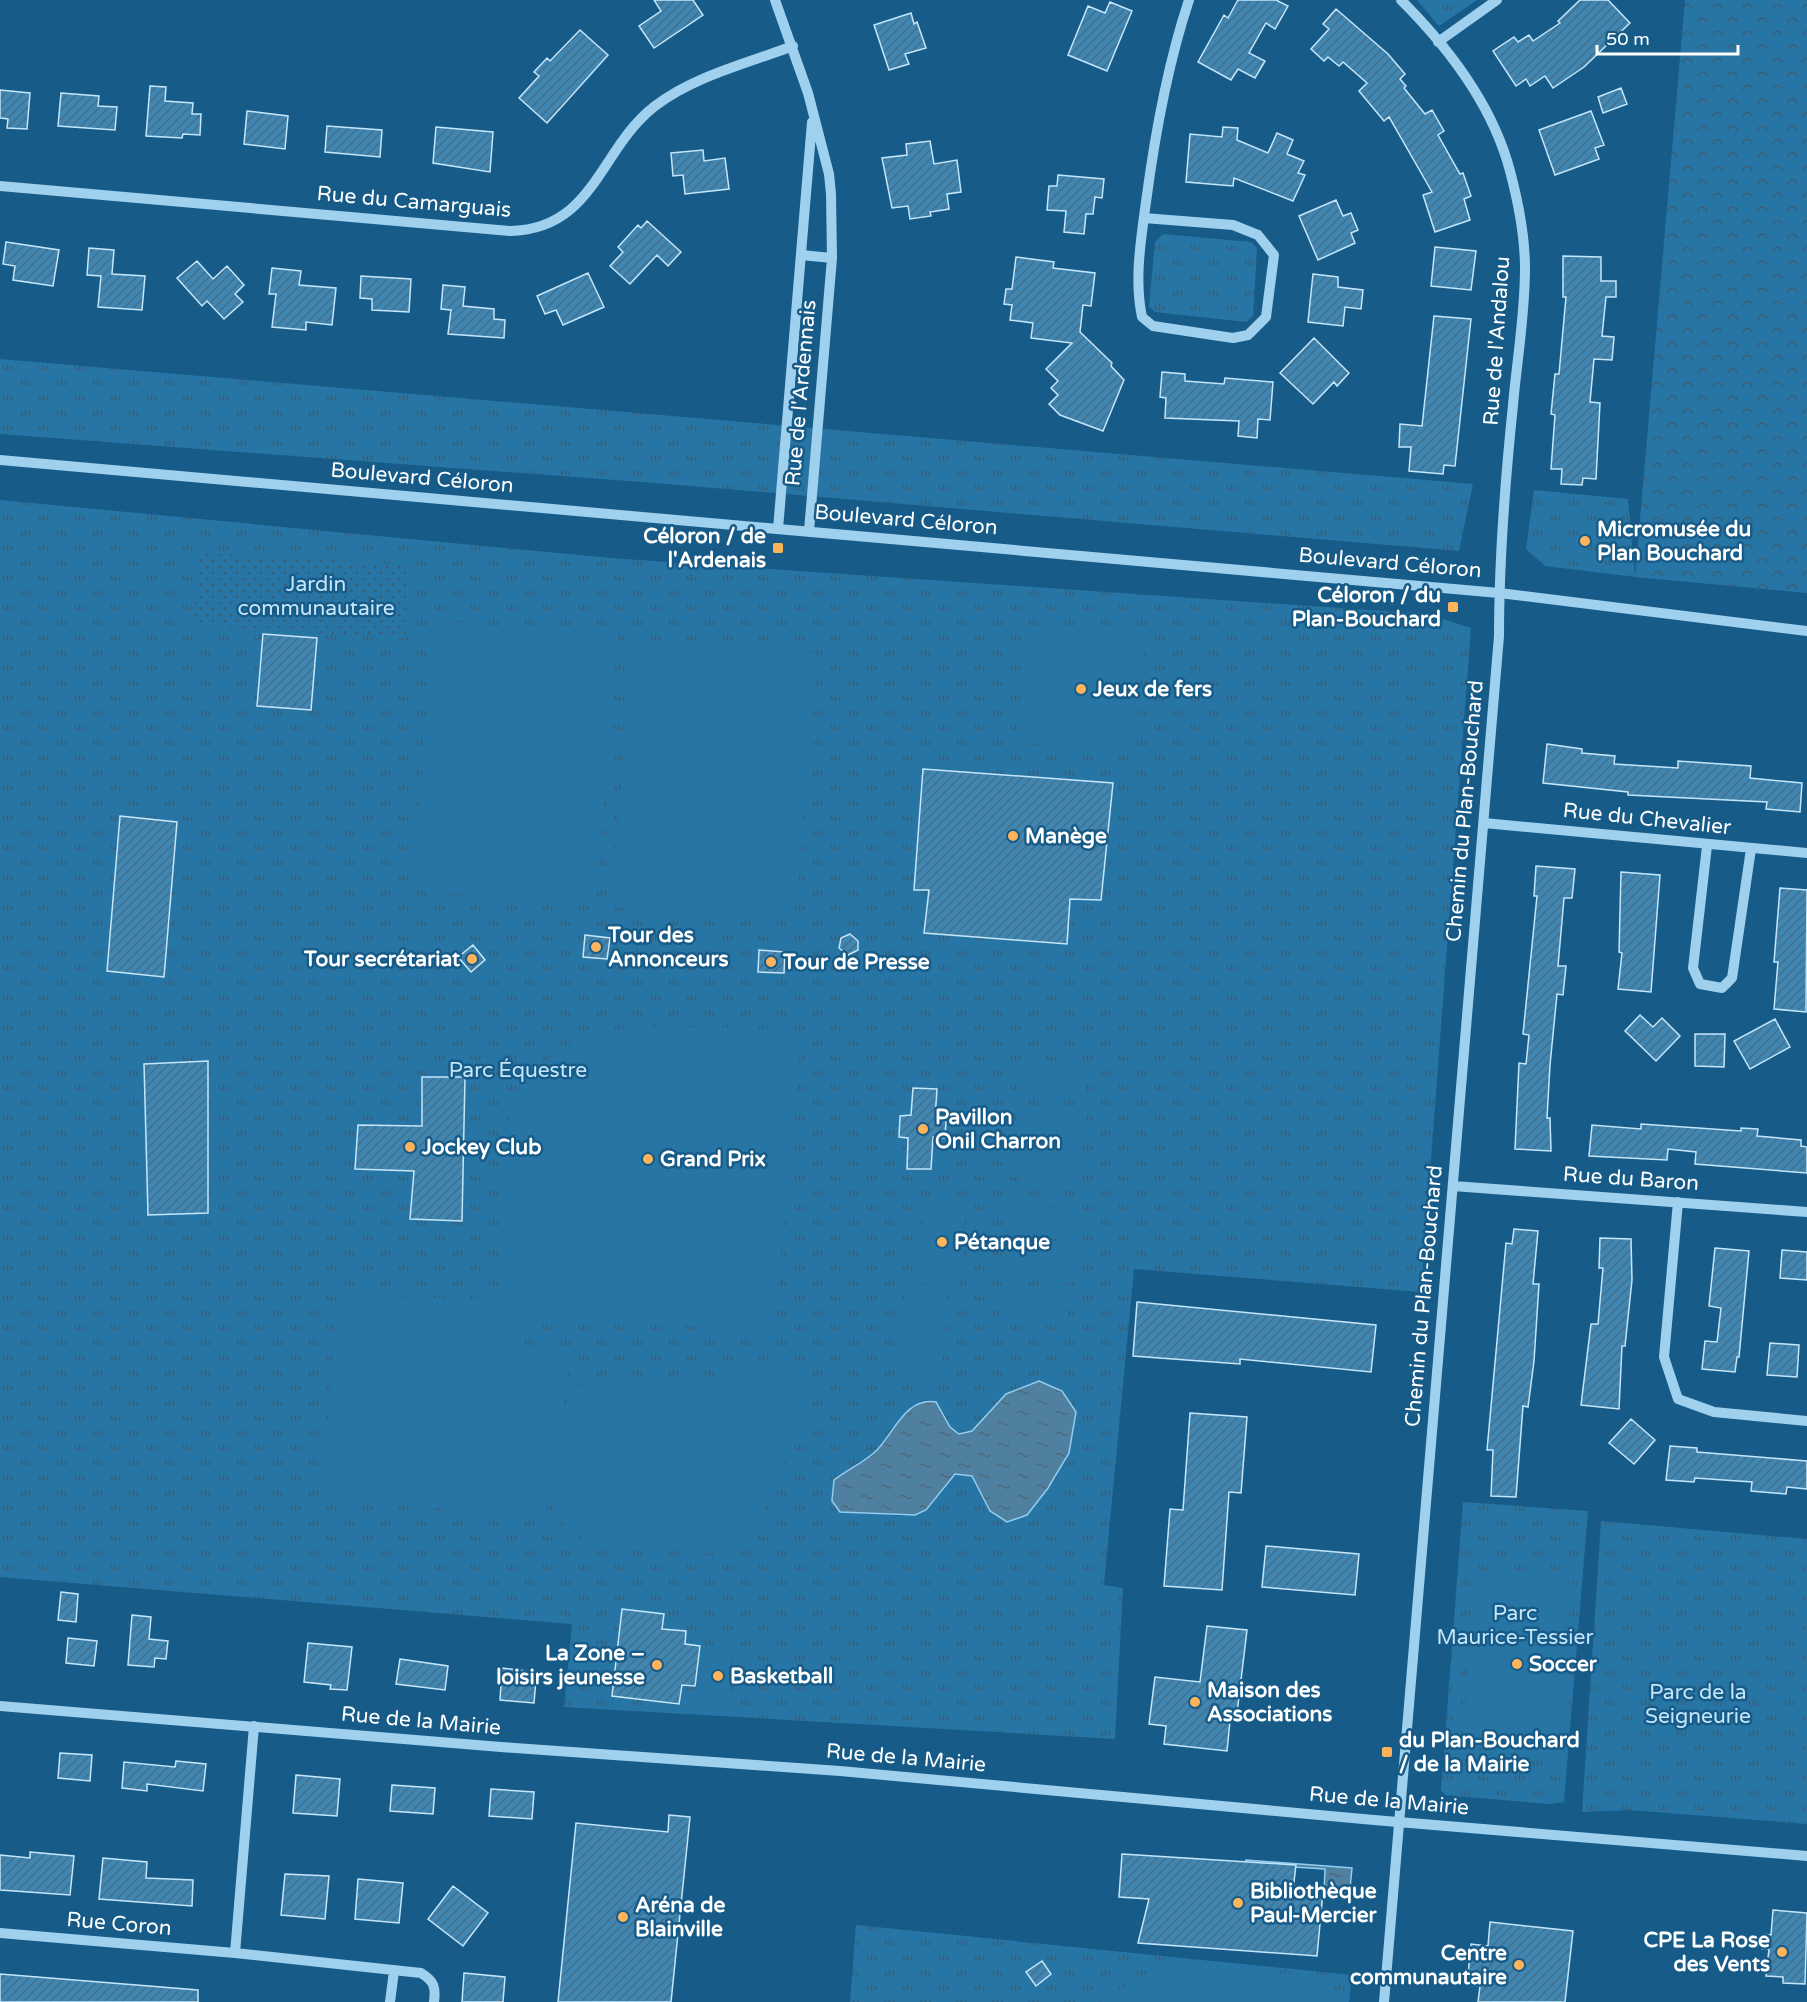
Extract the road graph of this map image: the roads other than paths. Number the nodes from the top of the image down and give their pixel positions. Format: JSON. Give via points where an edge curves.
{"nodes":[{"id":1,"x":775,"y":0,"type":"edge"},
{"id":2,"x":1189,"y":0,"type":"edge"},
{"id":3,"x":1401,"y":0,"type":"edge"},
{"id":4,"x":1497,"y":0,"type":"edge"},
{"id":5,"x":1438,"y":42,"type":"junction"},
{"id":6,"x":793,"y":46,"type":"junction"},
{"id":7,"x":813,"y":115,"type":"junction"},
{"id":8,"x":0,"y":186,"type":"edge"},
{"id":9,"x":1144,"y":218,"type":"junction"},
{"id":10,"x":801,"y":255,"type":"junction"},
{"id":11,"x":832,"y":258,"type":"junction"},
{"id":12,"x":0,"y":460,"type":"edge"},
{"id":13,"x":778,"y":529,"type":"junction"},
{"id":14,"x":809,"y":531,"type":"junction"},
{"id":15,"x":1498,"y":592,"type":"junction"},
{"id":16,"x":1807,"y":631,"type":"edge"},
{"id":17,"x":1484,"y":823,"type":"junction"},
{"id":18,"x":1707,"y":846,"type":"junction"},
{"id":19,"x":1751,"y":849,"type":"junction"},
{"id":20,"x":1807,"y":853,"type":"edge"},
{"id":21,"x":1453,"y":1186,"type":"junction"},
{"id":22,"x":1678,"y":1202,"type":"junction"},
{"id":23,"x":1807,"y":1212,"type":"edge"},
{"id":24,"x":1807,"y":1421,"type":"edge"},
{"id":25,"x":0,"y":1706,"type":"edge"},
{"id":26,"x":254,"y":1726,"type":"junction"},
{"id":27,"x":1400,"y":1821,"type":"junction"},
{"id":28,"x":1807,"y":1856,"type":"edge"},
{"id":29,"x":0,"y":1933,"type":"edge"},
{"id":30,"x":235,"y":1953,"type":"junction"},
{"id":31,"x":394,"y":1971,"type":"junction"},
{"id":32,"x":390,"y":2002,"type":"edge"},
{"id":33,"x":435,"y":2002,"type":"edge"},
{"id":34,"x":1384,"y":2002,"type":"edge"}],
"edges":[{"from":1,"to":6,"type":"street","name":"Rue de l'Ardennais"},
{"from":2,"to":9,"type":"street","via":[[1158,120]]},
{"from":3,"to":5,"type":"street","name":"Rue de l'Andalou"},
{"from":4,"to":5,"type":"street"},
{"from":5,"to":15,"type":"street","name":"Rue de l'Andalou","via":[[1493,124],[1510,169],[1520,222],[1525,269]]},
{"from":6,"to":7,"type":"street","name":"Rue de l'Ardennais"},
{"from":6,"to":8,"type":"street","name":"Rue du Camarguais","via":[[663,100],[633,128],[579,203],[558,220],[534,229],[510,231]]},
{"from":7,"to":10,"type":"street","name":"Rue de l'Ardennais"},
{"from":7,"to":11,"type":"street","name":"Rue de l'Ardennais","via":[[829,174]]},
{"from":9,"to":9,"type":"street","via":[[1139,272],[1142,317],[1153,326],[1233,338],[1248,335],[1266,317],[1274,255],[1258,235],[1233,225]]},
{"from":10,"to":11,"type":"street"},
{"from":10,"to":13,"type":"street","name":"Rue de l'Ardennais"},
{"from":11,"to":14,"type":"street","name":"Rue de l'Ardennais"},
{"from":12,"to":13,"type":"street","name":"Boulevard Céloron"},
{"from":13,"to":14,"type":"street","name":"Boulevard Céloron"},
{"from":14,"to":15,"type":"street","name":"Boulevard Céloron"},
{"from":15,"to":16,"type":"street","name":"Boulevard Céloron"},
{"from":15,"to":17,"type":"street","name":"Chemin du Plan-Bouchard","via":[[1499,636]]},
{"from":17,"to":18,"type":"street","name":"Rue du Chevalier"},
{"from":17,"to":21,"type":"street","name":"Chemin du Plan-Bouchard"},
{"from":18,"to":19,"type":"street","name":"Rue du Chevalier"},
{"from":18,"to":19,"type":"street","via":[[1693,968],[1700,984],[1722,988],[1732,978]]},
{"from":19,"to":20,"type":"street","name":"Rue du Chevalier"},
{"from":21,"to":22,"type":"street","name":"Rue du Baron"},
{"from":21,"to":27,"type":"street","name":"Chemin du Plan-Bouchard"},
{"from":22,"to":23,"type":"street","name":"Rue du Baron"},
{"from":22,"to":24,"type":"street","via":[[1664,1357],[1678,1399],[1714,1412]]},
{"from":25,"to":26,"type":"street","name":"Rue de la Mairie"},
{"from":26,"to":27,"type":"street","name":"Rue de la Mairie","via":[[501,1748],[840,1771]]},
{"from":26,"to":30,"type":"street"},
{"from":27,"to":28,"type":"street","name":"Rue de la Mairie"},
{"from":27,"to":34,"type":"street","name":"Chemin du Plan-Bouchard"},
{"from":29,"to":30,"type":"street","name":"Rue Coron"},
{"from":30,"to":31,"type":"street","name":"Rue Coron"},
{"from":31,"to":32,"type":"street"},
{"from":31,"to":33,"type":"street","name":"Rue Coron","via":[[422,1973],[432,1980]]}]}
